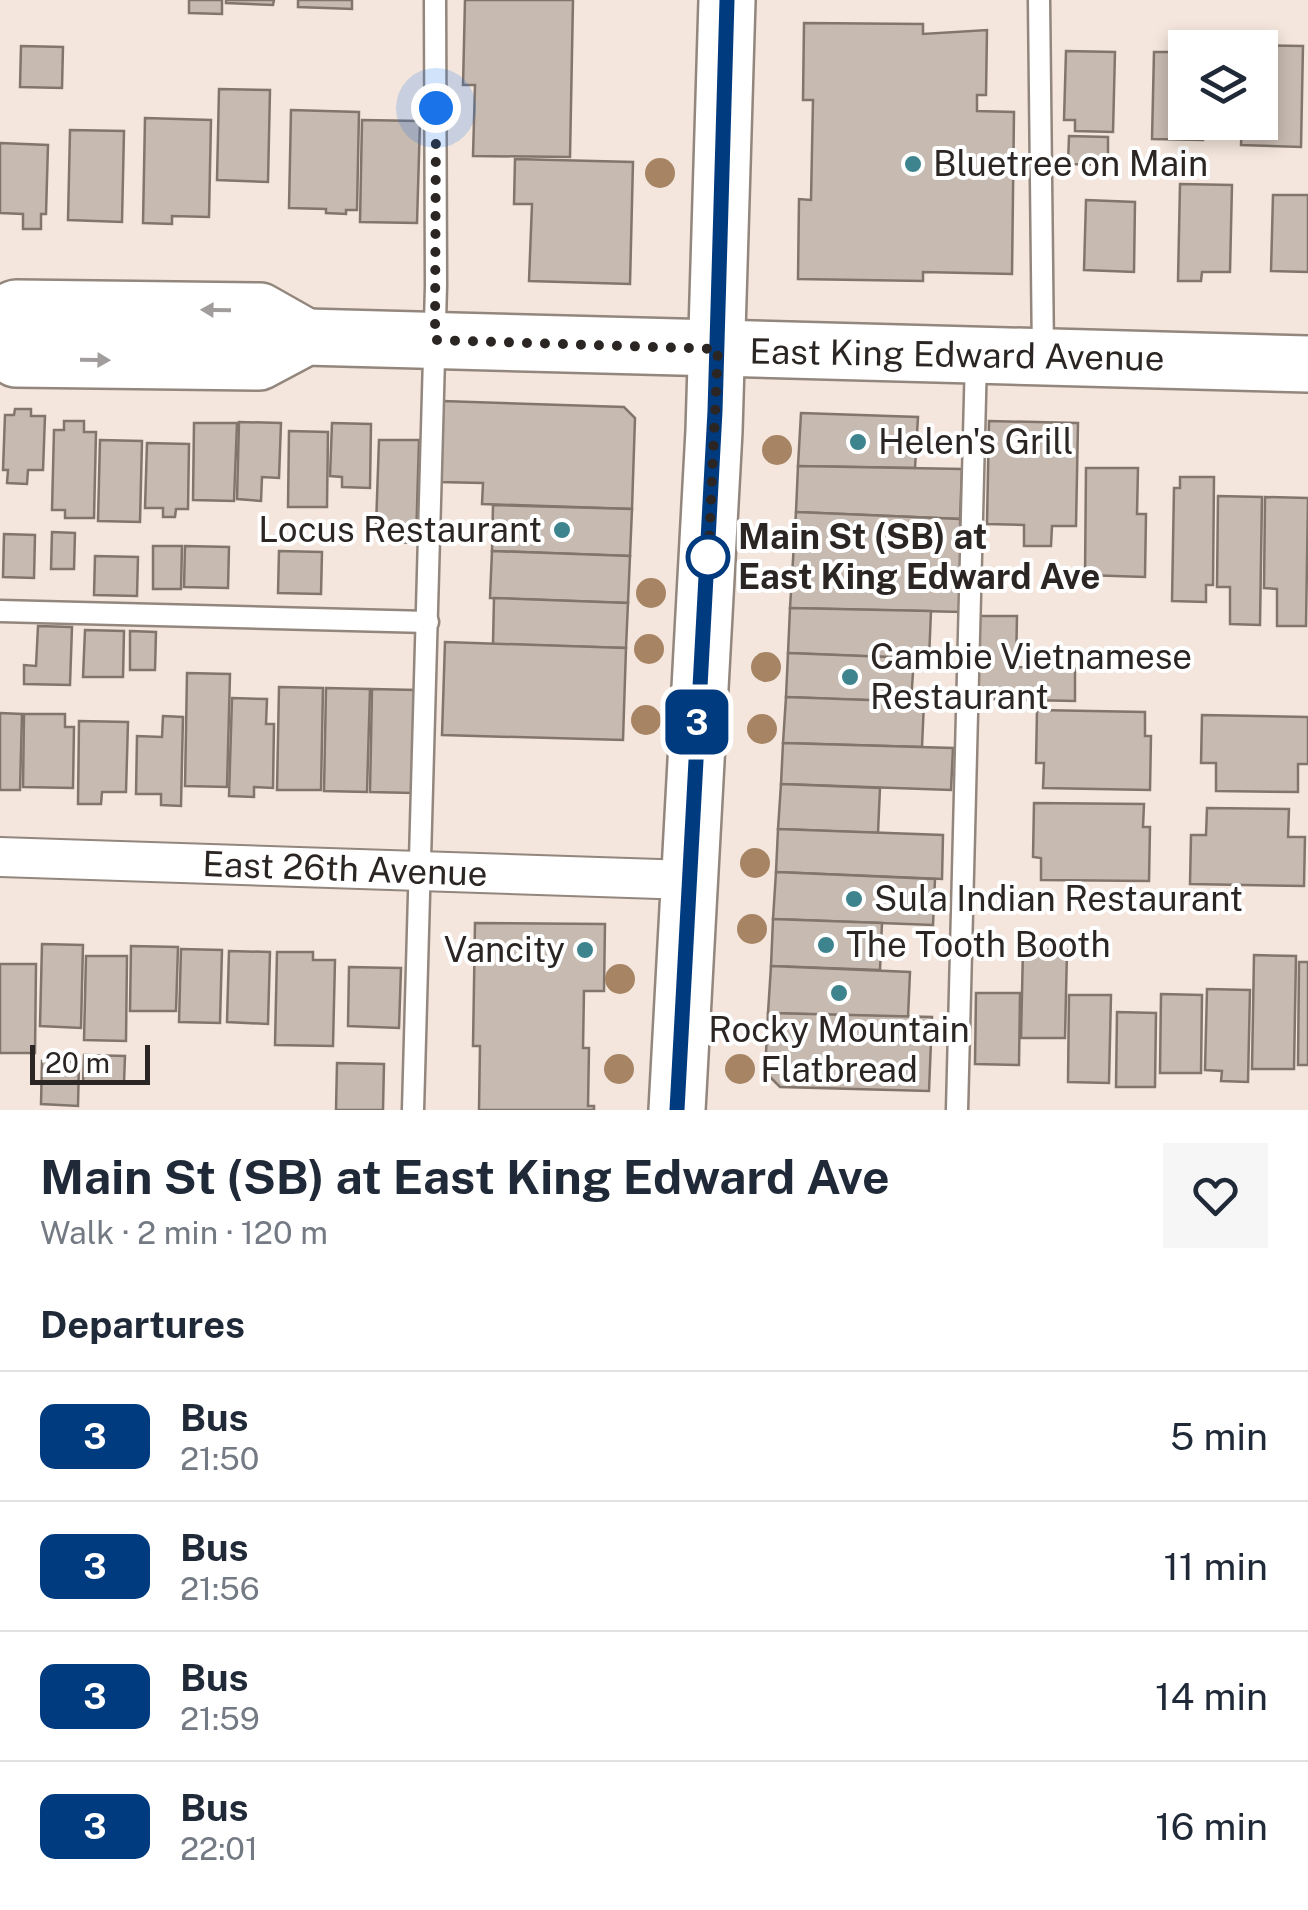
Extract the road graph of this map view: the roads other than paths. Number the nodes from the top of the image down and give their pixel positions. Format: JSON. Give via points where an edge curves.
{"nodes":[{"id":1,"x":435,"y":0,"type":"edge"},
{"id":2,"x":727,"y":0,"type":"edge"},
{"id":3,"x":1038,"y":0,"type":"edge"},
{"id":4,"x":0,"y":315,"type":"edge"},
{"id":5,"x":306,"y":338,"type":"junction"},
{"id":6,"x":435,"y":340,"type":"junction"},
{"id":7,"x":718,"y":349,"type":"junction"},
{"id":8,"x":0,"y":350,"type":"edge"},
{"id":9,"x":976,"y":356,"type":"junction"},
{"id":10,"x":1043,"y":358,"type":"junction"},
{"id":11,"x":1308,"y":364,"type":"edge"},
{"id":12,"x":0,"y":611,"type":"edge"},
{"id":13,"x":428,"y":622,"type":"junction"},
{"id":14,"x":0,"y":858,"type":"edge"},
{"id":15,"x":422,"y":872,"type":"junction"},
{"id":16,"x":689,"y":880,"type":"junction"},
{"id":17,"x":414,"y":1110,"type":"edge"},
{"id":18,"x":677,"y":1110,"type":"edge"},
{"id":19,"x":957,"y":1110,"type":"edge"}],
"edges":[{"from":1,"to":6,"type":"lane"},
{"from":2,"to":7,"type":"main road"},
{"from":3,"to":10,"type":"lane"},
{"from":5,"to":4,"type":"main road","one_way":true,"via":[[260,310],[16,308]]},
{"from":5,"to":6,"type":"main road","name":"East King Edward Avenue"},
{"from":8,"to":5,"type":"main road","name":"East King Edward Avenue","one_way":true,"via":[[16,359],[260,362]]},
{"from":6,"to":7,"type":"main road","name":"East King Edward Avenue"},
{"from":6,"to":13,"type":"lane"},
{"from":7,"to":9,"type":"main road","name":"East King Edward Avenue"},
{"from":7,"to":16,"type":"main road"},
{"from":9,"to":10,"type":"main road","name":"East King Edward Avenue"},
{"from":9,"to":19,"type":"lane"},
{"from":10,"to":11,"type":"main road","name":"East King Edward Avenue"},
{"from":12,"to":13,"type":"lane"},
{"from":13,"to":15,"type":"lane"},
{"from":14,"to":15,"type":"street","name":"East 26th Avenue"},
{"from":15,"to":16,"type":"street","name":"East 26th Avenue"},
{"from":15,"to":17,"type":"lane"},
{"from":16,"to":18,"type":"main road"}]}
